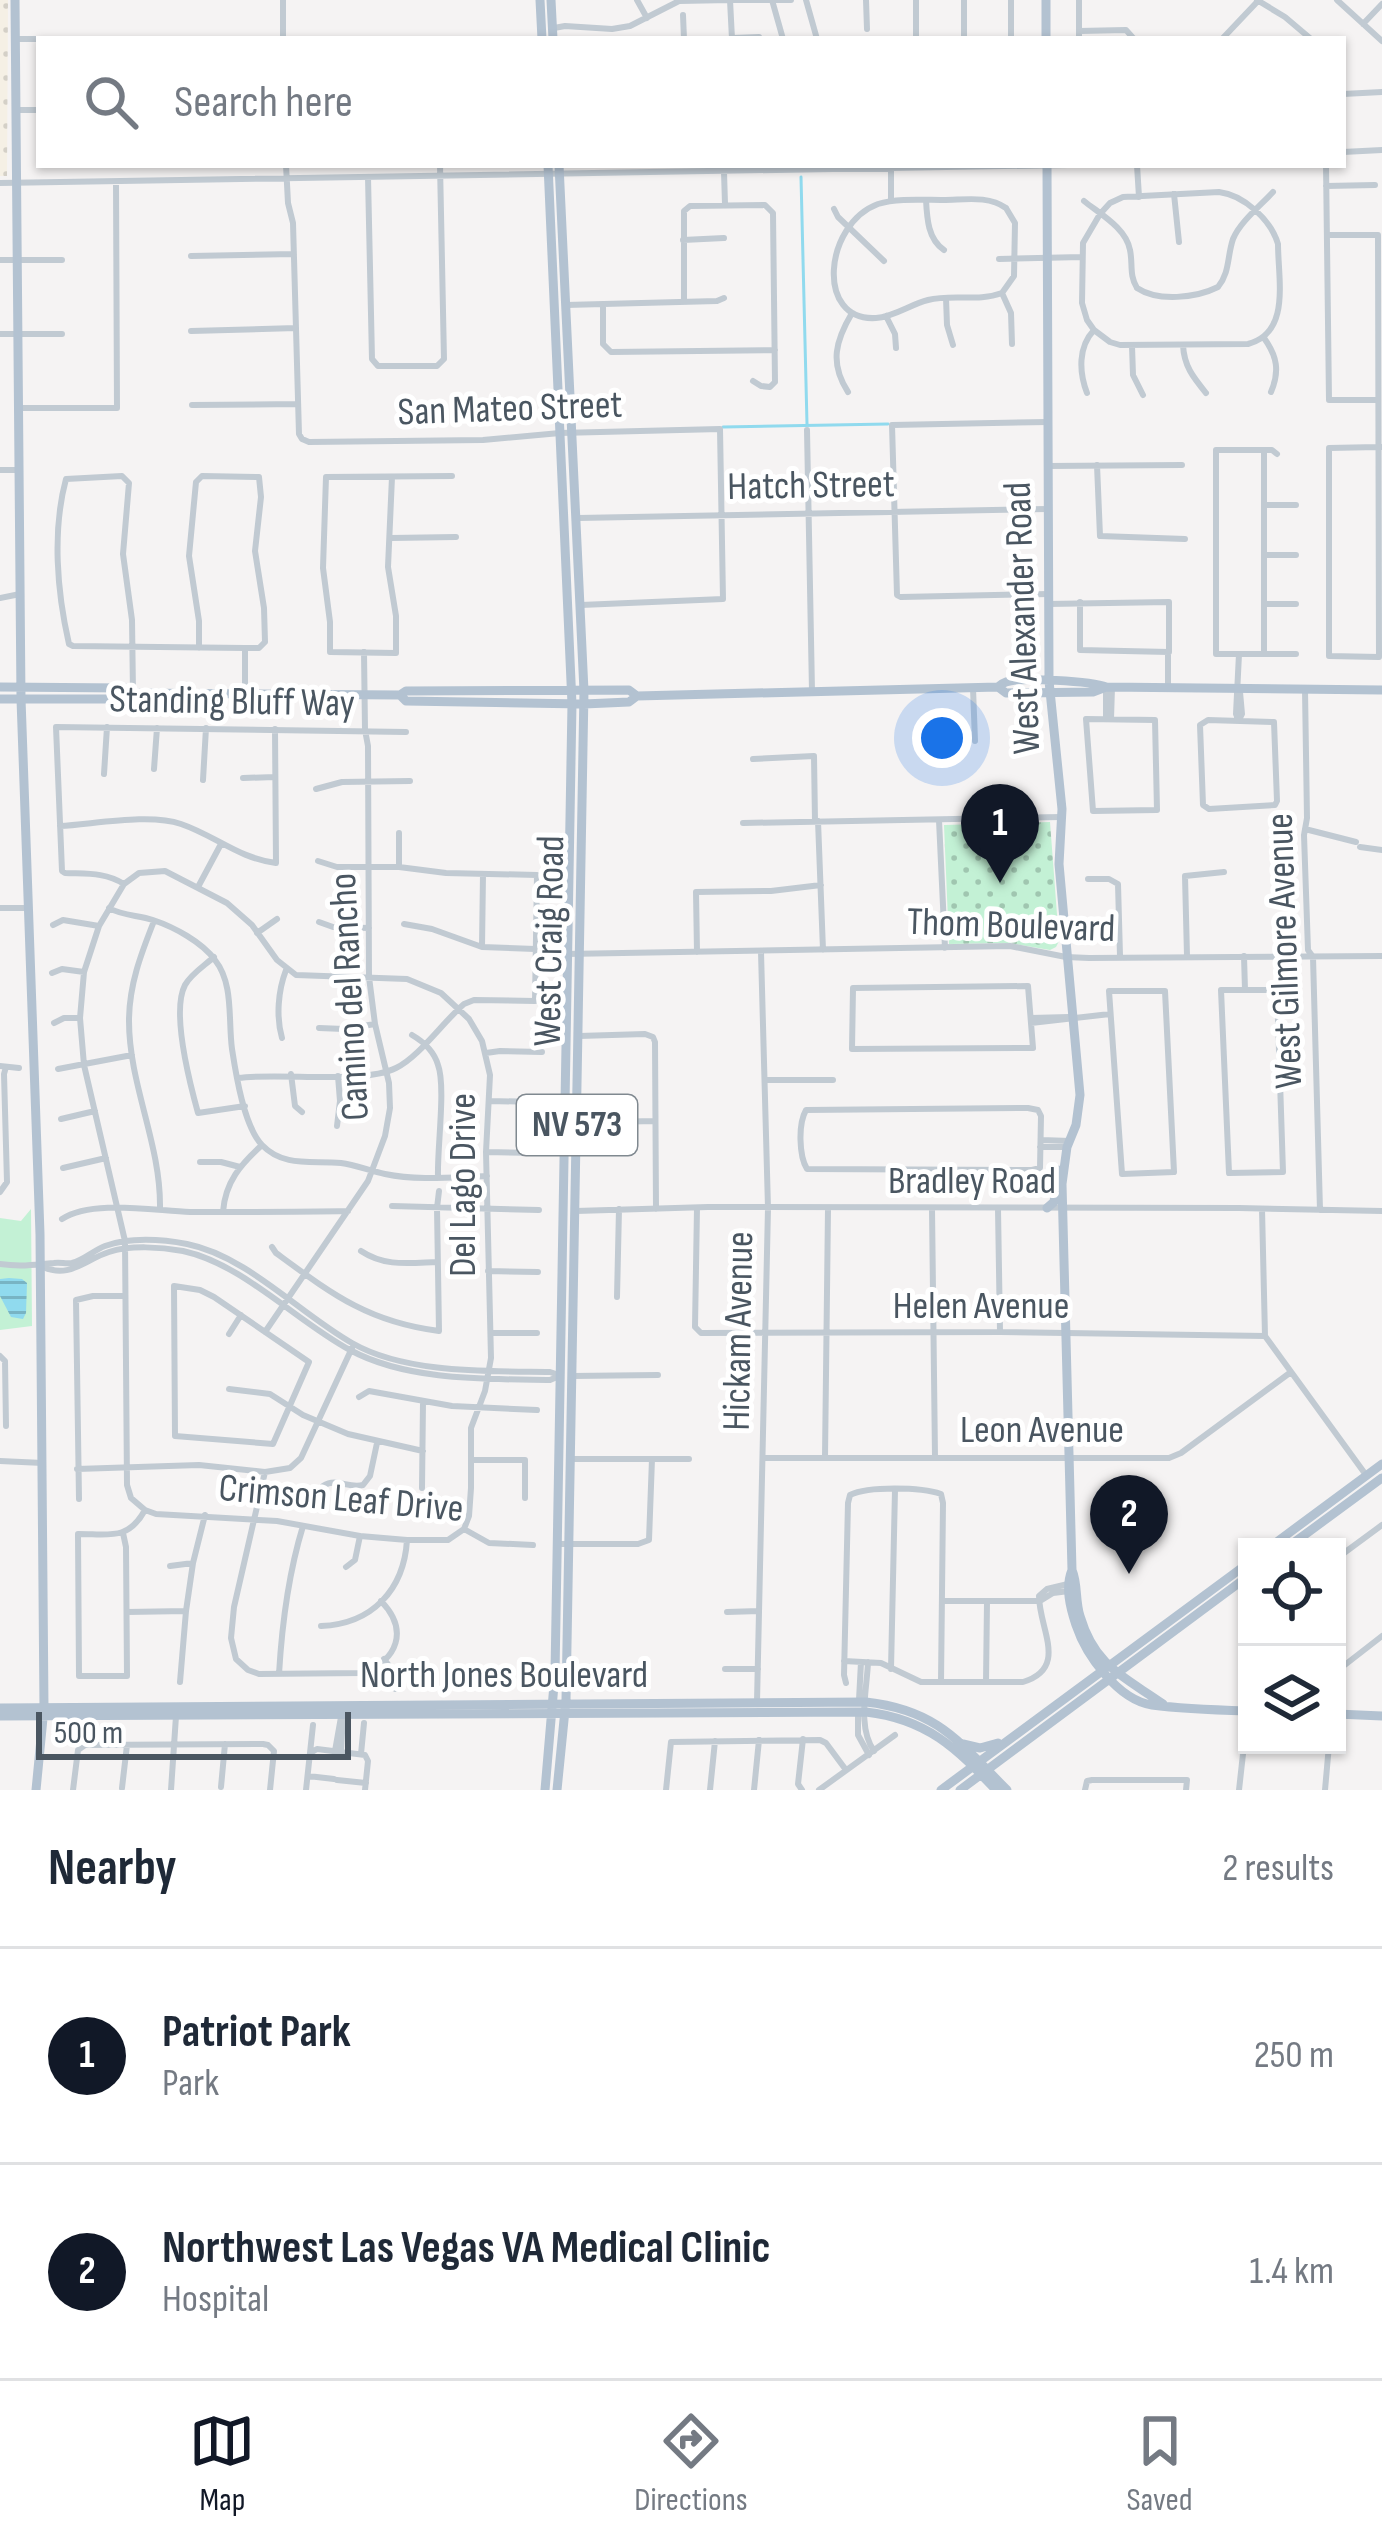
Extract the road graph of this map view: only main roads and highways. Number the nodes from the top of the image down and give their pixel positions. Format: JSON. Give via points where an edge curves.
{"nodes":[{"id":1,"x":15,"y":0,"type":"edge"},
{"id":2,"x":540,"y":0,"type":"edge"},
{"id":3,"x":551,"y":0,"type":"edge"},
{"id":4,"x":1046,"y":0,"type":"edge"},
{"id":5,"x":547,"y":34,"type":"edge"},
{"id":6,"x":1046,"y":36,"type":"edge"},
{"id":7,"x":1047,"y":168,"type":"edge"},
{"id":8,"x":554,"y":170,"type":"edge"},
{"id":9,"x":566,"y":433,"type":"junction"},
{"id":10,"x":573,"y":570,"type":"junction"},
{"id":11,"x":1050,"y":686,"type":"junction"},
{"id":12,"x":0,"y":687,"type":"edge"},
{"id":13,"x":1382,"y":690,"type":"edge"},
{"id":14,"x":439,"y":691,"type":"junction"},
{"id":15,"x":453,"y":691,"type":"junction"},
{"id":16,"x":571,"y":691,"type":"junction"},
{"id":17,"x":21,"y":693,"type":"junction"},
{"id":18,"x":400,"y":695,"type":"junction"},
{"id":19,"x":584,"y":698,"type":"junction"},
{"id":20,"x":0,"y":699,"type":"edge"},
{"id":21,"x":416,"y":701,"type":"junction"},
{"id":22,"x":429,"y":702,"type":"junction"},
{"id":23,"x":572,"y":704,"type":"junction"},
{"id":24,"x":569,"y":808,"type":"junction"},
{"id":25,"x":569,"y":825,"type":"junction"},
{"id":26,"x":582,"y":826,"type":"junction"},
{"id":27,"x":582,"y":842,"type":"junction"},
{"id":28,"x":1068,"y":1147,"type":"junction"},
{"id":29,"x":1047,"y":1208,"type":"road end"},
{"id":30,"x":566,"y":1376,"type":"junction"},
{"id":31,"x":1382,"y":1464,"type":"edge"},
{"id":32,"x":1374,"y":1482,"type":"edge"},
{"id":33,"x":1284,"y":1538,"type":"edge"},
{"id":34,"x":1300,"y":1538,"type":"edge"},
{"id":35,"x":563,"y":1544,"type":"junction"},
{"id":36,"x":1072,"y":1570,"type":"junction"},
{"id":37,"x":1238,"y":1571,"type":"edge"},
{"id":38,"x":1238,"y":1583,"type":"edge"},
{"id":39,"x":1109,"y":1673,"type":"junction"},
{"id":40,"x":650,"y":1704,"type":"junction"},
{"id":41,"x":757,"y":1707,"type":"junction"},
{"id":42,"x":862,"y":1707,"type":"junction"},
{"id":43,"x":559,"y":1709,"type":"junction"},
{"id":44,"x":0,"y":1712,"type":"edge"},
{"id":45,"x":44,"y":1712,"type":"junction"},
{"id":46,"x":667,"y":1712,"type":"junction"},
{"id":47,"x":1238,"y":1713,"type":"edge"},
{"id":48,"x":609,"y":1714,"type":"junction"},
{"id":49,"x":1346,"y":1714,"type":"edge"},
{"id":50,"x":1382,"y":1716,"type":"edge"},
{"id":51,"x":1015,"y":1736,"type":"junction"},
{"id":52,"x":963,"y":1744,"type":"junction"},
{"id":53,"x":980,"y":1768,"type":"junction"},
{"id":54,"x":36,"y":1790,"type":"edge"},
{"id":55,"x":545,"y":1790,"type":"edge"},
{"id":56,"x":557,"y":1790,"type":"edge"},
{"id":57,"x":941,"y":1790,"type":"edge"},
{"id":58,"x":960,"y":1790,"type":"edge"},
{"id":59,"x":996,"y":1790,"type":"edge"},
{"id":60,"x":1007,"y":1790,"type":"edge"}],
"edges":[{"from":1,"to":17,"type":"main road"},
{"from":2,"to":5,"type":"main road"},
{"from":3,"to":5,"type":"main road"},
{"from":4,"to":6,"type":"main road"},
{"from":7,"to":11,"type":"main road","name":"West Alexander Road"},
{"from":8,"to":9,"type":"main road","name":"West Craig Road"},
{"from":8,"to":9,"type":"main road","name":"West Craig Road","via":[[554,312]]},
{"from":9,"to":10,"type":"main road","name":"West Craig Road"},
{"from":9,"to":10,"type":"main road","name":"West Craig Road"},
{"from":10,"to":16,"type":"main road","name":"West Craig Road"},
{"from":10,"to":19,"type":"main road","name":"West Craig Road"},
{"from":11,"to":13,"type":"main road"},
{"from":11,"to":19,"type":"main road","via":[[1006,693],[629,690]]},
{"from":11,"to":28,"type":"main road","name":"West Alexander Road","via":[[1080,1095]]},
{"from":12,"to":17,"type":"main road"},
{"from":14,"to":15,"type":"main road"},
{"from":14,"to":18,"type":"main road"},
{"from":14,"to":21,"type":"main road"},
{"from":15,"to":16,"type":"main road"},
{"from":15,"to":22,"type":"main road"},
{"from":16,"to":19,"type":"main road"},
{"from":16,"to":23,"type":"main road","name":"West Craig Road","number":"NV 573"},
{"from":17,"to":18,"type":"main road"},
{"from":17,"to":20,"type":"main road"},
{"from":17,"to":45,"type":"main road","via":[[41,1266]]},
{"from":18,"to":21,"type":"main road"},
{"from":19,"to":23,"type":"main road"},
{"from":19,"to":26,"type":"main road","name":"West Craig Road","number":"NV 573"},
{"from":21,"to":22,"type":"main road"},
{"from":22,"to":23,"type":"main road"},
{"from":23,"to":24,"type":"main road","name":"West Craig Road","number":"NV 573"},
{"from":24,"to":25,"type":"main road","name":"West Craig Road","number":"NV 573"},
{"from":24,"to":26,"type":"main road"},
{"from":25,"to":27,"type":"main road"},
{"from":25,"to":30,"type":"main road","name":"West Craig Road","number":"NV 573"},
{"from":26,"to":27,"type":"main road","name":"West Craig Road","number":"NV 573"},
{"from":27,"to":30,"type":"main road","name":"West Craig Road","number":"NV 573"},
{"from":28,"to":29,"type":"main road"},
{"from":28,"to":36,"type":"main road","name":"West Alexander Road","via":[[1062,1184]]},
{"from":30,"to":35,"type":"main road","name":"West Craig Road","number":"NV 573"},
{"from":30,"to":35,"type":"main road","name":"West Craig Road","number":"NV 573"},
{"from":31,"to":32,"type":"main road"},
{"from":32,"to":33,"type":"main road"},
{"from":32,"to":34,"type":"main road"},
{"from":35,"to":43,"type":"main road","name":"West Craig Road","number":"NV 573"},
{"from":36,"to":39,"type":"main road","name":"West Alexander Road","via":[[1084,1626]]},
{"from":36,"to":39,"type":"main road","name":"West Alexander Road","via":[[1068,1588],[1081,1638]]},
{"from":37,"to":39,"type":"main road"},
{"from":38,"to":39,"type":"main road"},
{"from":39,"to":47,"type":"main road","via":[[1150,1705]]},
{"from":39,"to":51,"type":"main road"},
{"from":39,"to":53,"type":"main road"},
{"from":40,"to":41,"type":"main road","name":"North Jones Boulevard"},
{"from":40,"to":43,"type":"main road","name":"North Jones Boulevard"},
{"from":40,"to":46,"type":"main road"},
{"from":40,"to":48,"type":"main road"},
{"from":41,"to":42,"type":"main road","name":"North Jones Boulevard"},
{"from":41,"to":46,"type":"main road","name":"North Jones Boulevard"},
{"from":42,"to":52,"type":"main road","name":"North Jones Boulevard","via":[[920,1715]]},
{"from":42,"to":53,"type":"main road","name":"North Jones Boulevard","via":[[920,1726]]},
{"from":43,"to":45,"type":"main road","name":"North Jones Boulevard"},
{"from":43,"to":48,"type":"main road","name":"North Jones Boulevard"},
{"from":43,"to":55,"type":"main road","name":"West Craig Road","number":"NV 573"},
{"from":43,"to":56,"type":"main road","name":"West Craig Road","number":"NV 573"},
{"from":44,"to":45,"type":"main road","name":"North Jones Boulevard"},
{"from":45,"to":54,"type":"main road"},
{"from":46,"to":48,"type":"main road","name":"North Jones Boulevard"},
{"from":49,"to":50,"type":"main road"},
{"from":51,"to":52,"type":"main road","via":[[987,1748]]},
{"from":51,"to":53,"type":"main road"},
{"from":52,"to":53,"type":"main road","name":"North Jones Boulevard"},
{"from":53,"to":57,"type":"main road"},
{"from":53,"to":58,"type":"main road"},
{"from":53,"to":59,"type":"main road"},
{"from":53,"to":60,"type":"main road"}]}
